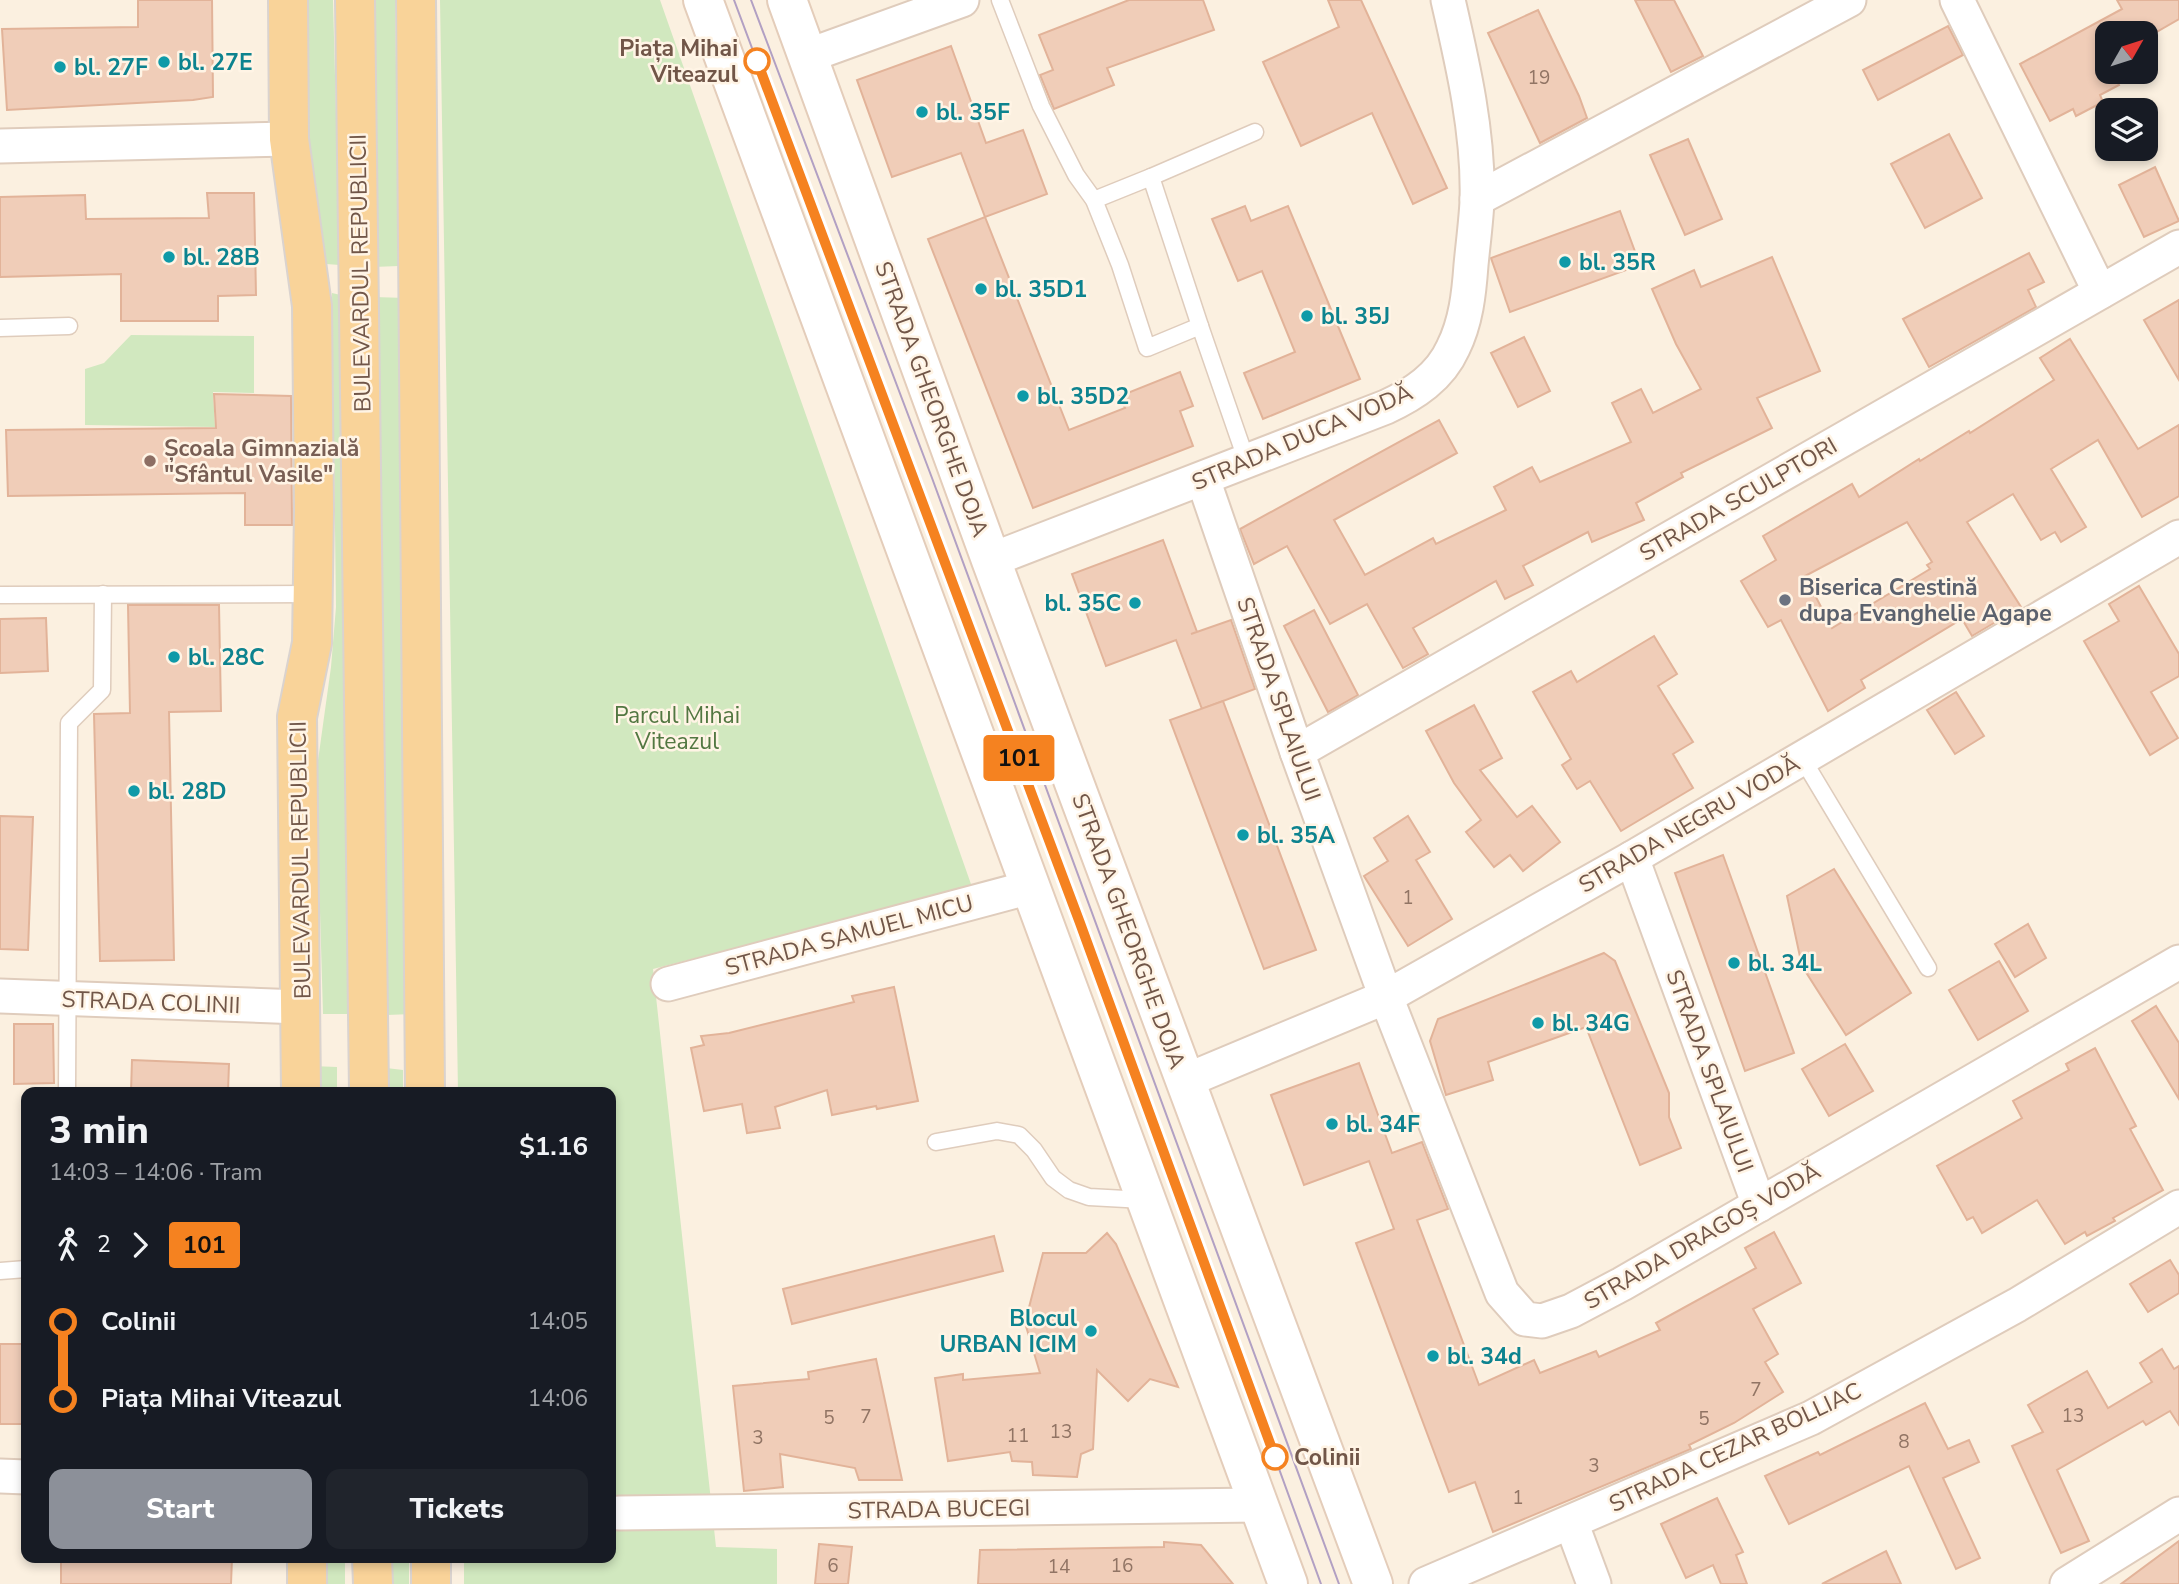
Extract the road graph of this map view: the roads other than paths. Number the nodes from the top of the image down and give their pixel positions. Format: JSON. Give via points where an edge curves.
{"nodes":[{"id":1,"x":288,"y":0,"type":"edge"},
{"id":2,"x":355,"y":0,"type":"edge"},
{"id":3,"x":416,"y":0,"type":"edge"},
{"id":4,"x":703,"y":0,"type":"edge"},
{"id":5,"x":787,"y":0,"type":"edge"},
{"id":6,"x":962,"y":0,"type":"edge"},
{"id":7,"x":1000,"y":0,"type":"edge"},
{"id":8,"x":1448,"y":0,"type":"edge"},
{"id":9,"x":1849,"y":0,"type":"edge"},
{"id":10,"x":1957,"y":0,"type":"edge"},
{"id":11,"x":807,"y":56,"type":"junction"},
{"id":12,"x":1255,"y":132,"type":"dead end"},
{"id":13,"x":289,"y":139,"type":"junction"},
{"id":14,"x":0,"y":146,"type":"edge"},
{"id":15,"x":1151,"y":177,"type":"junction"},
{"id":16,"x":1477,"y":199,"type":"junction"},
{"id":17,"x":1094,"y":200,"type":"junction"},
{"id":18,"x":2179,"y":247,"type":"edge"},
{"id":19,"x":2100,"y":292,"type":"junction"},
{"id":20,"x":69,"y":326,"type":"dead end"},
{"id":21,"x":1200,"y":326,"type":"junction"},
{"id":22,"x":0,"y":328,"type":"edge"},
{"id":23,"x":1247,"y":462,"type":"junction"},
{"id":24,"x":1203,"y":479,"type":"junction"},
{"id":25,"x":2179,"y":537,"type":"edge"},
{"id":26,"x":991,"y":560,"type":"junction"},
{"id":27,"x":313,"y":593,"type":"junction"},
{"id":28,"x":103,"y":594,"type":"junction"},
{"id":29,"x":0,"y":595,"type":"edge"},
{"id":30,"x":1297,"y":752,"type":"junction"},
{"id":31,"x":1802,"y":758,"type":"junction"},
{"id":32,"x":1632,"y":858,"type":"junction"},
{"id":33,"x":1031,"y":887,"type":"junction"},
{"id":34,"x":2179,"y":962,"type":"edge"},
{"id":35,"x":1928,"y":968,"type":"dead end"},
{"id":36,"x":668,"y":984,"type":"dead end"},
{"id":37,"x":0,"y":996,"type":"edge"},
{"id":38,"x":1386,"y":997,"type":"junction"},
{"id":39,"x":69,"y":999,"type":"junction"},
{"id":40,"x":301,"y":1007,"type":"junction"},
{"id":41,"x":1185,"y":1081,"type":"junction"},
{"id":42,"x":67,"y":1087,"type":"edge"},
{"id":43,"x":301,"y":1087,"type":"edge"},
{"id":44,"x":369,"y":1087,"type":"edge"},
{"id":45,"x":425,"y":1087,"type":"edge"},
{"id":46,"x":936,"y":1142,"type":"dead end"},
{"id":47,"x":1147,"y":1200,"type":"junction"},
{"id":48,"x":1759,"y":1205,"type":"junction"},
{"id":49,"x":2179,"y":1207,"type":"edge"},
{"id":50,"x":21,"y":1269,"type":"edge"},
{"id":51,"x":0,"y":1271,"type":"edge"},
{"id":52,"x":0,"y":1476,"type":"edge"},
{"id":53,"x":21,"y":1476,"type":"edge"},
{"id":54,"x":1259,"y":1505,"type":"junction"},
{"id":55,"x":619,"y":1513,"type":"dead end"},
{"id":56,"x":2179,"y":1514,"type":"edge"},
{"id":57,"x":1571,"y":1522,"type":"junction"},
{"id":58,"x":307,"y":1563,"type":"edge"},
{"id":59,"x":372,"y":1563,"type":"edge"},
{"id":60,"x":431,"y":1563,"type":"edge"},
{"id":61,"x":307,"y":1584,"type":"edge"},
{"id":62,"x":373,"y":1584,"type":"edge"},
{"id":63,"x":431,"y":1584,"type":"edge"},
{"id":64,"x":1288,"y":1584,"type":"edge"},
{"id":65,"x":1373,"y":1584,"type":"edge"},
{"id":66,"x":1426,"y":1584,"type":"edge"},
{"id":67,"x":1594,"y":1584,"type":"edge"},
{"id":68,"x":2067,"y":1584,"type":"edge"}],
"edges":[{"from":1,"to":13,"type":"main road","name":"BULEVARDUL REPUBLICII"},
{"from":2,"to":44,"type":"main road","name":"BULEVARDUL REPUBLICII"},
{"from":3,"to":45,"type":"main road"},
{"from":4,"to":33,"type":"main road"},
{"from":5,"to":11,"type":"main road","name":"STRADA GHEORGHE DOJA"},
{"from":6,"to":11,"type":"street"},
{"from":7,"to":17,"type":"lane","via":[[1041,106]]},
{"from":8,"to":16,"type":"street","via":[[1474,143]]},
{"from":9,"to":16,"type":"street"},
{"from":10,"to":19,"type":"street"},
{"from":11,"to":26,"type":"main road","name":"STRADA GHEORGHE DOJA"},
{"from":12,"to":15,"type":"lane"},
{"from":13,"to":14,"type":"street"},
{"from":13,"to":27,"type":"main road","name":"BULEVARDUL REPUBLICII","via":[[312,306]]},
{"from":15,"to":17,"type":"lane"},
{"from":15,"to":21,"type":"lane"},
{"from":16,"to":23,"type":"street","name":"STRADA DUCA VODĂ","via":[[1462,327],[1437,372],[1405,398]]},
{"from":17,"to":21,"type":"lane","via":[[1147,348]]},
{"from":18,"to":19,"type":"street","name":"STRADA SCULPTORI"},
{"from":19,"to":30,"type":"street","name":"STRADA SCULPTORI"},
{"from":20,"to":22,"type":"lane"},
{"from":21,"to":23,"type":"lane"},
{"from":23,"to":24,"type":"street","name":"STRADA DUCA VODĂ"},
{"from":24,"to":26,"type":"street","name":"STRADA DUCA VODĂ"},
{"from":24,"to":30,"type":"street","name":"STRADA SPLAIULUI"},
{"from":25,"to":31,"type":"street","name":"STRADA NEGRU VODĂ"},
{"from":26,"to":41,"type":"main road","name":"STRADA GHEORGHE DOJA"},
{"from":27,"to":28,"type":"lane"},
{"from":27,"to":40,"type":"main road","name":"BULEVARDUL REPUBLICII","via":[[312,643],[297,717]]},
{"from":28,"to":29,"type":"lane"},
{"from":28,"to":39,"type":"lane","via":[[102,690],[69,723]]},
{"from":30,"to":38,"type":"street","name":"STRADA SPLAIULUI"},
{"from":31,"to":32,"type":"street","name":"STRADA NEGRU VODĂ"},
{"from":31,"to":35,"type":"lane"},
{"from":32,"to":38,"type":"street","name":"STRADA NEGRU VODĂ"},
{"from":32,"to":48,"type":"street","name":"STRADA SPLAIULUI"},
{"from":33,"to":36,"type":"street","name":"STRADA SAMUEL MICU"},
{"from":33,"to":47,"type":"main road"},
{"from":34,"to":48,"type":"street","name":"STRADA DRAGOȘ VODĂ"},
{"from":37,"to":39,"type":"street","name":"STRADA COLINII"},
{"from":38,"to":41,"type":"street","name":"STRADA NEGRU VODĂ"},
{"from":38,"to":48,"type":"street","name":"STRADA DRAGOȘ VODĂ","via":[[1502,1293],[1525,1319],[1542,1321],[1571,1311]]},
{"from":39,"to":40,"type":"street","name":"STRADA COLINII"},
{"from":39,"to":42,"type":"lane"},
{"from":40,"to":43,"type":"main road","name":"BULEVARDUL REPUBLICII"},
{"from":41,"to":65,"type":"main road","name":"STRADA GHEORGHE DOJA"},
{"from":46,"to":47,"type":"lane","via":[[997,1131],[1019,1135],[1053,1178],[1069,1190],[1089,1197]]},
{"from":47,"to":54,"type":"main road"},
{"from":49,"to":57,"type":"street","name":"STRADA CEZAR BOLLIAC","via":[[2017,1305],[1811,1418]]},
{"from":50,"to":51,"type":"lane"},
{"from":52,"to":53,"type":"street"},
{"from":54,"to":55,"type":"street","name":"STRADA BUCEGI"},
{"from":54,"to":64,"type":"main road"},
{"from":56,"to":68,"type":"street"},
{"from":57,"to":66,"type":"street","name":"STRADA CEZAR BOLLIAC"},
{"from":57,"to":67,"type":"street"},
{"from":58,"to":61,"type":"main road"},
{"from":59,"to":62,"type":"main road"},
{"from":60,"to":63,"type":"main road"}]}
